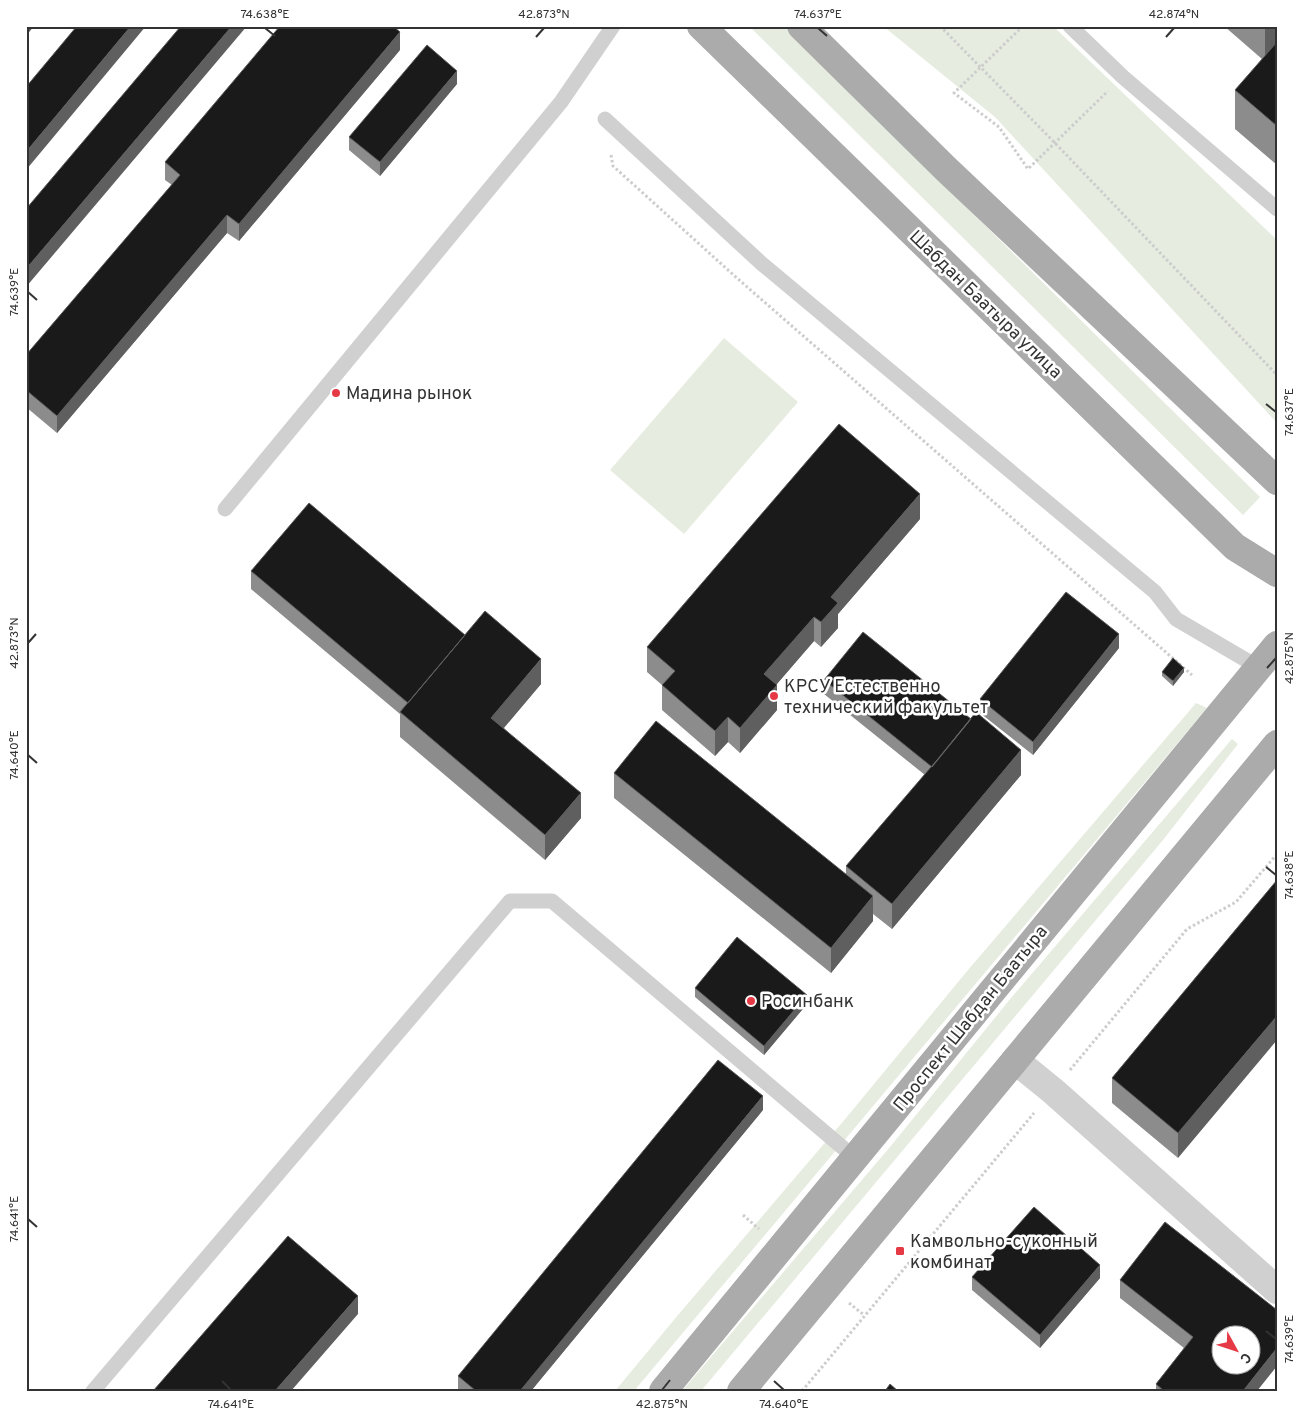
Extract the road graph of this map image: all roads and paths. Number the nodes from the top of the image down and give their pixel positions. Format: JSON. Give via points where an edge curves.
{"nodes":[{"id":1,"x":613,"y":26,"type":"edge"},
{"id":2,"x":701,"y":26,"type":"edge"},
{"id":3,"x":801,"y":26,"type":"edge"},
{"id":4,"x":940,"y":26,"type":"edge"},
{"id":5,"x":1023,"y":26,"type":"edge"},
{"id":6,"x":1070,"y":26,"type":"edge"},
{"id":7,"x":981,"y":67,"type":"junction"},
{"id":8,"x":1123,"y":77,"type":"junction"},
{"id":9,"x":605,"y":119,"type":"joint"},
{"id":10,"x":1055,"y":143,"type":"junction"},
{"id":11,"x":1277,"y":209,"type":"edge"},
{"id":12,"x":1277,"y":376,"type":"edge"},
{"id":13,"x":1277,"y":481,"type":"edge"},
{"id":14,"x":225,"y":509,"type":"dead end"},
{"id":15,"x":1277,"y":573,"type":"edge"},
{"id":16,"x":1277,"y":645,"type":"edge"},
{"id":17,"x":1258,"y":667,"type":"junction"},
{"id":18,"x":1192,"y":675,"type":"dead end"},
{"id":19,"x":1277,"y":744,"type":"edge"},
{"id":20,"x":1277,"y":854,"type":"edge"},
{"id":21,"x":1016,"y":1060,"type":"junction"},
{"id":22,"x":1053,"y":1091,"type":"junction"},
{"id":23,"x":855,"y":1158,"type":"junction"},
{"id":24,"x":1277,"y":1290,"type":"edge"},
{"id":25,"x":93,"y":1391,"type":"edge"},
{"id":26,"x":662,"y":1391,"type":"edge"},
{"id":27,"x":741,"y":1391,"type":"edge"},
{"id":28,"x":802,"y":1391,"type":"edge"}],
"edges":[{"from":1,"to":14,"type":"lane","via":[[562,102]]},
{"from":2,"to":15,"type":"main road","name":"Шабдан Баатыра улица","via":[[1235,547]]},
{"from":3,"to":13,"type":"main road","via":[[946,169]]},
{"from":4,"to":7,"type":"path"},
{"from":5,"to":7,"type":"path"},
{"from":6,"to":8,"type":"lane"},
{"from":7,"to":10,"type":"path"},
{"from":7,"to":10,"type":"path","via":[[954,93],[999,127],[1028,169]]},
{"from":8,"to":10,"type":"path"},
{"from":8,"to":11,"type":"lane"},
{"from":9,"to":17,"type":"lane","via":[[761,263],[1155,592],[1176,618]]},
{"from":9,"to":18,"type":"path","via":[[613,166]]},
{"from":10,"to":12,"type":"path"},
{"from":16,"to":17,"type":"main road","name":"Проспект Шабдан Баатыра"},
{"from":17,"to":23,"type":"main road","name":"Проспект Шабдан Баатыра"},
{"from":19,"to":21,"type":"main road"},
{"from":20,"to":22,"type":"path","via":[[1236,902],[1187,929]]},
{"from":21,"to":22,"type":"street"},
{"from":21,"to":27,"type":"main road"},
{"from":22,"to":24,"type":"street"},
{"from":22,"to":28,"type":"path"},
{"from":23,"to":25,"type":"lane","via":[[552,901],[510,901]]},
{"from":23,"to":26,"type":"main road","name":"Проспект Шабдан Баатыра"}]}
